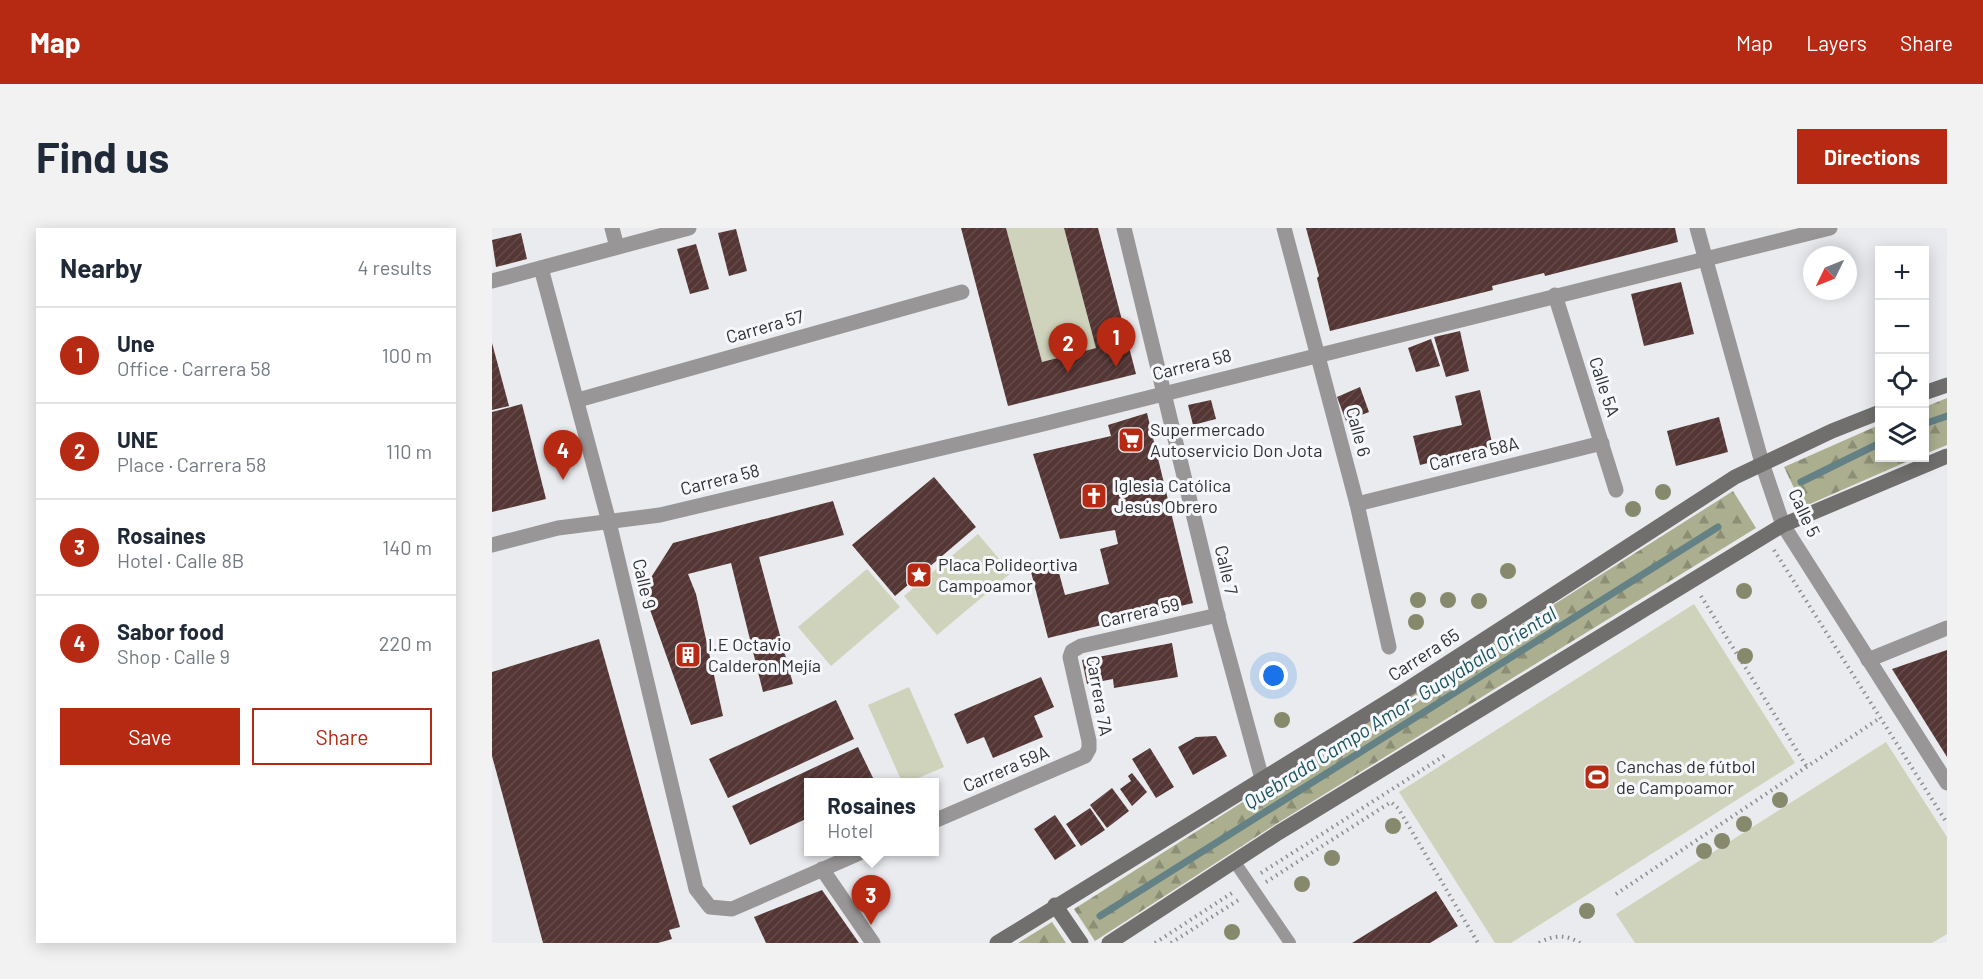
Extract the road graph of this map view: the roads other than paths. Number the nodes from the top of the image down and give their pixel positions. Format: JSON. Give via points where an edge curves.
{"nodes":[{"id":1,"x":612,"y":228,"type":"edge"},
{"id":2,"x":688,"y":228,"type":"edge"},
{"id":3,"x":1124,"y":228,"type":"edge"},
{"id":4,"x":1284,"y":228,"type":"edge"},
{"id":5,"x":1697,"y":228,"type":"edge"},
{"id":6,"x":1830,"y":228,"type":"edge"},
{"id":7,"x":617,"y":247,"type":"junction"},
{"id":8,"x":1704,"y":258,"type":"junction"},
{"id":9,"x":541,"y":268,"type":"junction"},
{"id":10,"x":492,"y":281,"type":"edge"},
{"id":11,"x":962,"y":292,"type":"dead end"},
{"id":12,"x":1555,"y":296,"type":"junction"},
{"id":13,"x":1317,"y":354,"type":"junction"},
{"id":14,"x":1947,"y":385,"type":"edge"},
{"id":15,"x":1929,"y":391,"type":"edge"},
{"id":16,"x":1164,"y":392,"type":"junction"},
{"id":17,"x":578,"y":400,"type":"junction"},
{"id":18,"x":1875,"y":414,"type":"edge"},
{"id":19,"x":1602,"y":443,"type":"junction"},
{"id":20,"x":1947,"y":456,"type":"edge"},
{"id":21,"x":1762,"y":463,"type":"junction"},
{"id":22,"x":1616,"y":490,"type":"dead end"},
{"id":23,"x":1357,"y":504,"type":"junction"},
{"id":24,"x":609,"y":522,"type":"junction"},
{"id":25,"x":1783,"y":525,"type":"junction"},
{"id":26,"x":492,"y":545,"type":"edge"},
{"id":27,"x":1218,"y":615,"type":"junction"},
{"id":28,"x":1947,"y":628,"type":"edge"},
{"id":29,"x":1389,"y":647,"type":"dead end"},
{"id":30,"x":1072,"y":651,"type":"joint"},
{"id":31,"x":1868,"y":660,"type":"junction"},
{"id":32,"x":1089,"y":749,"type":"joint"},
{"id":33,"x":1262,"y":779,"type":"junction"},
{"id":34,"x":1947,"y":783,"type":"edge"},
{"id":35,"x":939,"y":819,"type":"edge"},
{"id":36,"x":852,"y":856,"type":"edge"},
{"id":37,"x":1234,"y":861,"type":"junction"},
{"id":38,"x":822,"y":868,"type":"junction"},
{"id":39,"x":1055,"y":905,"type":"junction"},
{"id":40,"x":873,"y":943,"type":"edge"},
{"id":41,"x":997,"y":943,"type":"edge"},
{"id":42,"x":1081,"y":943,"type":"edge"},
{"id":43,"x":1109,"y":943,"type":"edge"},
{"id":44,"x":1290,"y":943,"type":"edge"}],
"edges":[{"from":1,"to":7,"type":"street"},
{"from":2,"to":7,"type":"street"},
{"from":3,"to":16,"type":"street","name":"Calle 7"},
{"from":4,"to":13,"type":"street","name":"Calle 6"},
{"from":5,"to":8,"type":"street","name":"Calle 5"},
{"from":6,"to":8,"type":"street","name":"Carrera 58"},
{"from":7,"to":9,"type":"street"},
{"from":8,"to":12,"type":"street","name":"Carrera 58"},
{"from":8,"to":21,"type":"street","name":"Calle 5"},
{"from":9,"to":10,"type":"street"},
{"from":9,"to":17,"type":"street","name":"Calle 9"},
{"from":11,"to":17,"type":"street","name":"Carrera 57"},
{"from":12,"to":13,"type":"street","name":"Carrera 58"},
{"from":12,"to":19,"type":"street","name":"Calle 5A"},
{"from":13,"to":16,"type":"street","name":"Carrera 58"},
{"from":13,"to":23,"type":"street","name":"Calle 6"},
{"from":14,"to":15,"type":"main road"},
{"from":16,"to":24,"type":"street","name":"Carrera 58","via":[[660,515]]},
{"from":16,"to":27,"type":"street","name":"Calle 7"},
{"from":17,"to":24,"type":"street","name":"Calle 9"},
{"from":18,"to":21,"type":"main road","name":"Carrera 65"},
{"from":19,"to":22,"type":"street","name":"Calle 5A"},
{"from":19,"to":23,"type":"street","name":"Carrera 58A"},
{"from":20,"to":25,"type":"main road"},
{"from":21,"to":25,"type":"street","name":"Calle 5"},
{"from":21,"to":33,"type":"main road","name":"Carrera 65"},
{"from":23,"to":29,"type":"street","name":"Calle 6"},
{"from":24,"to":26,"type":"street","name":"Carrera 58","via":[[558,528]]},
{"from":24,"to":38,"type":"street","name":"Calle 9","via":[[696,889],[711,907],[732,909]]},
{"from":25,"to":31,"type":"street","name":"Calle 5"},
{"from":25,"to":37,"type":"main road"},
{"from":27,"to":30,"type":"street","name":"Carrera 59"},
{"from":27,"to":33,"type":"street","name":"Calle 7"},
{"from":28,"to":31,"type":"street"},
{"from":30,"to":32,"type":"street","name":"Carrera 7A"},
{"from":31,"to":34,"type":"street","name":"Calle 5"},
{"from":32,"to":35,"type":"street","name":"Carrera 59A","via":[[1084,756]]},
{"from":33,"to":39,"type":"main road","name":"Carrera 65"},
{"from":36,"to":38,"type":"street"},
{"from":37,"to":43,"type":"main road"},
{"from":37,"to":44,"type":"lane"},
{"from":38,"to":40,"type":"street"},
{"from":39,"to":41,"type":"main road","name":"Carrera 65"},
{"from":39,"to":42,"type":"main road"}]}
